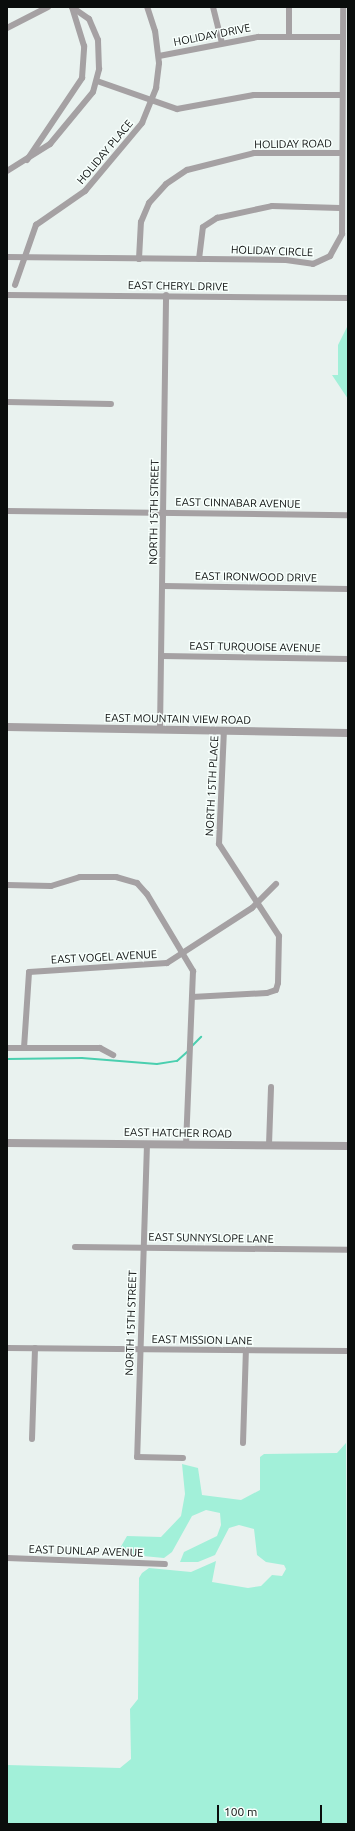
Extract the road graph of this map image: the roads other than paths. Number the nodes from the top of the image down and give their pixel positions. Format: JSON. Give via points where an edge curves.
{"nodes":[{"id":1,"x":48,"y":7,"type":"edge"},
{"id":2,"x":72,"y":7,"type":"edge"},
{"id":3,"x":147,"y":7,"type":"edge"},
{"id":4,"x":213,"y":7,"type":"edge"},
{"id":5,"x":289,"y":7,"type":"edge"},
{"id":6,"x":343,"y":7,"type":"edge"},
{"id":7,"x":7,"y":28,"type":"edge"},
{"id":8,"x":289,"y":37,"type":"junction"},
{"id":9,"x":342,"y":37,"type":"junction"},
{"id":10,"x":222,"y":42,"type":"junction"},
{"id":11,"x":159,"y":56,"type":"junction"},
{"id":12,"x":97,"y":81,"type":"junction"},
{"id":13,"x":342,"y":95,"type":"junction"},
{"id":14,"x":151,"y":102,"type":"junction"},
{"id":15,"x":341,"y":153,"type":"junction"},
{"id":16,"x":27,"y":161,"type":"junction"},
{"id":17,"x":7,"y":171,"type":"edge"},
{"id":18,"x":340,"y":208,"type":"junction"},
{"id":19,"x":7,"y":257,"type":"edge"},
{"id":20,"x":23,"y":257,"type":"junction"},
{"id":21,"x":139,"y":259,"type":"junction"},
{"id":22,"x":199,"y":259,"type":"junction"},
{"id":23,"x":15,"y":286,"type":"dead end"},
{"id":24,"x":7,"y":295,"type":"edge"},
{"id":25,"x":166,"y":295,"type":"junction"},
{"id":26,"x":348,"y":298,"type":"edge"},
{"id":27,"x":7,"y":402,"type":"edge"},
{"id":28,"x":111,"y":404,"type":"dead end"},
{"id":29,"x":7,"y":511,"type":"edge"},
{"id":30,"x":165,"y":512,"type":"junction"},
{"id":31,"x":348,"y":515,"type":"edge"},
{"id":32,"x":164,"y":586,"type":"junction"},
{"id":33,"x":348,"y":588,"type":"edge"},
{"id":34,"x":162,"y":656,"type":"junction"},
{"id":35,"x":348,"y":659,"type":"edge"},
{"id":36,"x":7,"y":727,"type":"edge"},
{"id":37,"x":160,"y":730,"type":"junction"},
{"id":38,"x":224,"y":731,"type":"junction"},
{"id":39,"x":348,"y":732,"type":"edge"},
{"id":40,"x":276,"y":884,"type":"dead end"},
{"id":41,"x":7,"y":886,"type":"edge"},
{"id":42,"x":257,"y":903,"type":"junction"},
{"id":43,"x":185,"y":954,"type":"junction"},
{"id":44,"x":192,"y":997,"type":"junction"},
{"id":45,"x":7,"y":1048,"type":"edge"},
{"id":46,"x":24,"y":1048,"type":"junction"},
{"id":47,"x":113,"y":1056,"type":"dead end"},
{"id":48,"x":271,"y":1087,"type":"dead end"},
{"id":49,"x":7,"y":1143,"type":"edge"},
{"id":50,"x":147,"y":1144,"type":"junction"},
{"id":51,"x":186,"y":1145,"type":"junction"},
{"id":52,"x":269,"y":1145,"type":"junction"},
{"id":53,"x":348,"y":1146,"type":"edge"},
{"id":54,"x":75,"y":1247,"type":"dead end"},
{"id":55,"x":144,"y":1248,"type":"junction"},
{"id":56,"x":348,"y":1250,"type":"edge"},
{"id":57,"x":7,"y":1348,"type":"edge"},
{"id":58,"x":35,"y":1348,"type":"junction"},
{"id":59,"x":140,"y":1349,"type":"junction"},
{"id":60,"x":246,"y":1350,"type":"junction"},
{"id":61,"x":348,"y":1351,"type":"edge"},
{"id":62,"x":32,"y":1439,"type":"dead end"},
{"id":63,"x":243,"y":1443,"type":"dead end"},
{"id":64,"x":183,"y":1458,"type":"dead end"},
{"id":65,"x":7,"y":1558,"type":"edge"},
{"id":66,"x":165,"y":1564,"type":"dead end"}],
"edges":[{"from":1,"to":7,"type":"street"},
{"from":2,"to":12,"type":"street","via":[[89,19],[98,40]]},
{"from":2,"to":16,"type":"street","via":[[84,46],[82,78]]},
{"from":3,"to":11,"type":"street","name":"HOLIDAY PLACE"},
{"from":4,"to":10,"type":"street"},
{"from":5,"to":8,"type":"street"},
{"from":6,"to":9,"type":"street","name":"HOLIDAY CIRCLE"},
{"from":8,"to":9,"type":"street","name":"HOLIDAY DRIVE"},
{"from":8,"to":10,"type":"street","name":"HOLIDAY DRIVE"},
{"from":9,"to":13,"type":"street","name":"HOLIDAY CIRCLE"},
{"from":10,"to":11,"type":"street","name":"HOLIDAY DRIVE"},
{"from":11,"to":14,"type":"street","name":"HOLIDAY PLACE"},
{"from":12,"to":14,"type":"street"},
{"from":12,"to":16,"type":"street","via":[[85,104],[50,144]]},
{"from":13,"to":14,"type":"street","via":[[254,95],[177,109]]},
{"from":13,"to":15,"type":"street","name":"HOLIDAY CIRCLE"},
{"from":14,"to":20,"type":"street","name":"HOLIDAY PLACE","via":[[134,136],[98,177],[72,202],[36,226]]},
{"from":15,"to":18,"type":"street","name":"HOLIDAY CIRCLE"},
{"from":15,"to":21,"type":"street","name":"HOLIDAY ROAD","via":[[254,153],[187,170],[166,184],[149,203],[141,222]]},
{"from":16,"to":17,"type":"street"},
{"from":18,"to":22,"type":"street","via":[[272,206],[217,218],[203,227]]},
{"from":18,"to":22,"type":"street","name":"HOLIDAY CIRCLE","via":[[342,234],[337,248],[322,260],[302,264],[286,260]]},
{"from":19,"to":20,"type":"street","name":"HOLIDAY CIRCLE"},
{"from":20,"to":21,"type":"street","name":"HOLIDAY CIRCLE"},
{"from":20,"to":23,"type":"street","name":"HOLIDAY PLACE"},
{"from":21,"to":22,"type":"street","name":"HOLIDAY CIRCLE"},
{"from":24,"to":25,"type":"street","name":"EAST CHERYL DRIVE"},
{"from":25,"to":26,"type":"street","name":"EAST CHERYL DRIVE"},
{"from":25,"to":30,"type":"street","name":"NORTH 15TH STREET"},
{"from":27,"to":28,"type":"street"},
{"from":29,"to":30,"type":"street","name":"EAST CINNABAR AVENUE"},
{"from":30,"to":31,"type":"street","name":"EAST CINNABAR AVENUE"},
{"from":30,"to":32,"type":"street","name":"NORTH 15TH STREET"},
{"from":32,"to":33,"type":"street","name":"EAST IRONWOOD DRIVE"},
{"from":32,"to":34,"type":"street","name":"NORTH 15TH STREET"},
{"from":34,"to":35,"type":"street","name":"EAST TURQUOISE AVENUE"},
{"from":34,"to":37,"type":"street","name":"NORTH 15TH STREET"},
{"from":36,"to":37,"type":"street","name":"EAST MOUNTAIN VIEW ROAD"},
{"from":37,"to":38,"type":"street","name":"EAST MOUNTAIN VIEW ROAD"},
{"from":38,"to":39,"type":"street","name":"EAST MOUNTAIN VIEW ROAD"},
{"from":38,"to":42,"type":"street","name":"NORTH 15TH PLACE","via":[[219,844]]},
{"from":40,"to":42,"type":"street"},
{"from":41,"to":43,"type":"street","via":[[51,886],[98,876],[122,877],[137,883]]},
{"from":42,"to":43,"type":"street","name":"EAST VOGEL AVENUE"},
{"from":42,"to":44,"type":"street","name":"NORTH 15TH PLACE","via":[[279,936],[276,990]]},
{"from":43,"to":44,"type":"street","via":[[192,971]]},
{"from":43,"to":46,"type":"street","name":"EAST VOGEL AVENUE","via":[[151,966],[74,967],[29,972]]},
{"from":44,"to":51,"type":"street"},
{"from":45,"to":46,"type":"street"},
{"from":46,"to":47,"type":"street","via":[[100,1048]]},
{"from":48,"to":52,"type":"street"},
{"from":49,"to":50,"type":"street","name":"EAST HATCHER ROAD"},
{"from":50,"to":51,"type":"street","name":"EAST HATCHER ROAD"},
{"from":50,"to":55,"type":"street","name":"NORTH 15TH STREET"},
{"from":51,"to":52,"type":"street","name":"EAST HATCHER ROAD"},
{"from":52,"to":53,"type":"street","name":"EAST HATCHER ROAD"},
{"from":54,"to":55,"type":"street","name":"EAST SUNNYSLOPE LANE"},
{"from":55,"to":56,"type":"street","name":"EAST SUNNYSLOPE LANE"},
{"from":55,"to":59,"type":"street","name":"NORTH 15TH STREET"},
{"from":57,"to":58,"type":"street","name":"EAST MISSION LANE"},
{"from":58,"to":59,"type":"street","name":"EAST MISSION LANE"},
{"from":58,"to":62,"type":"street"},
{"from":59,"to":60,"type":"street","name":"EAST MISSION LANE"},
{"from":59,"to":64,"type":"street","name":"NORTH 15TH STREET","via":[[137,1457]]},
{"from":60,"to":61,"type":"street","name":"EAST MISSION LANE"},
{"from":60,"to":63,"type":"street"},
{"from":65,"to":66,"type":"street","name":"EAST DUNLAP AVENUE"}]}
